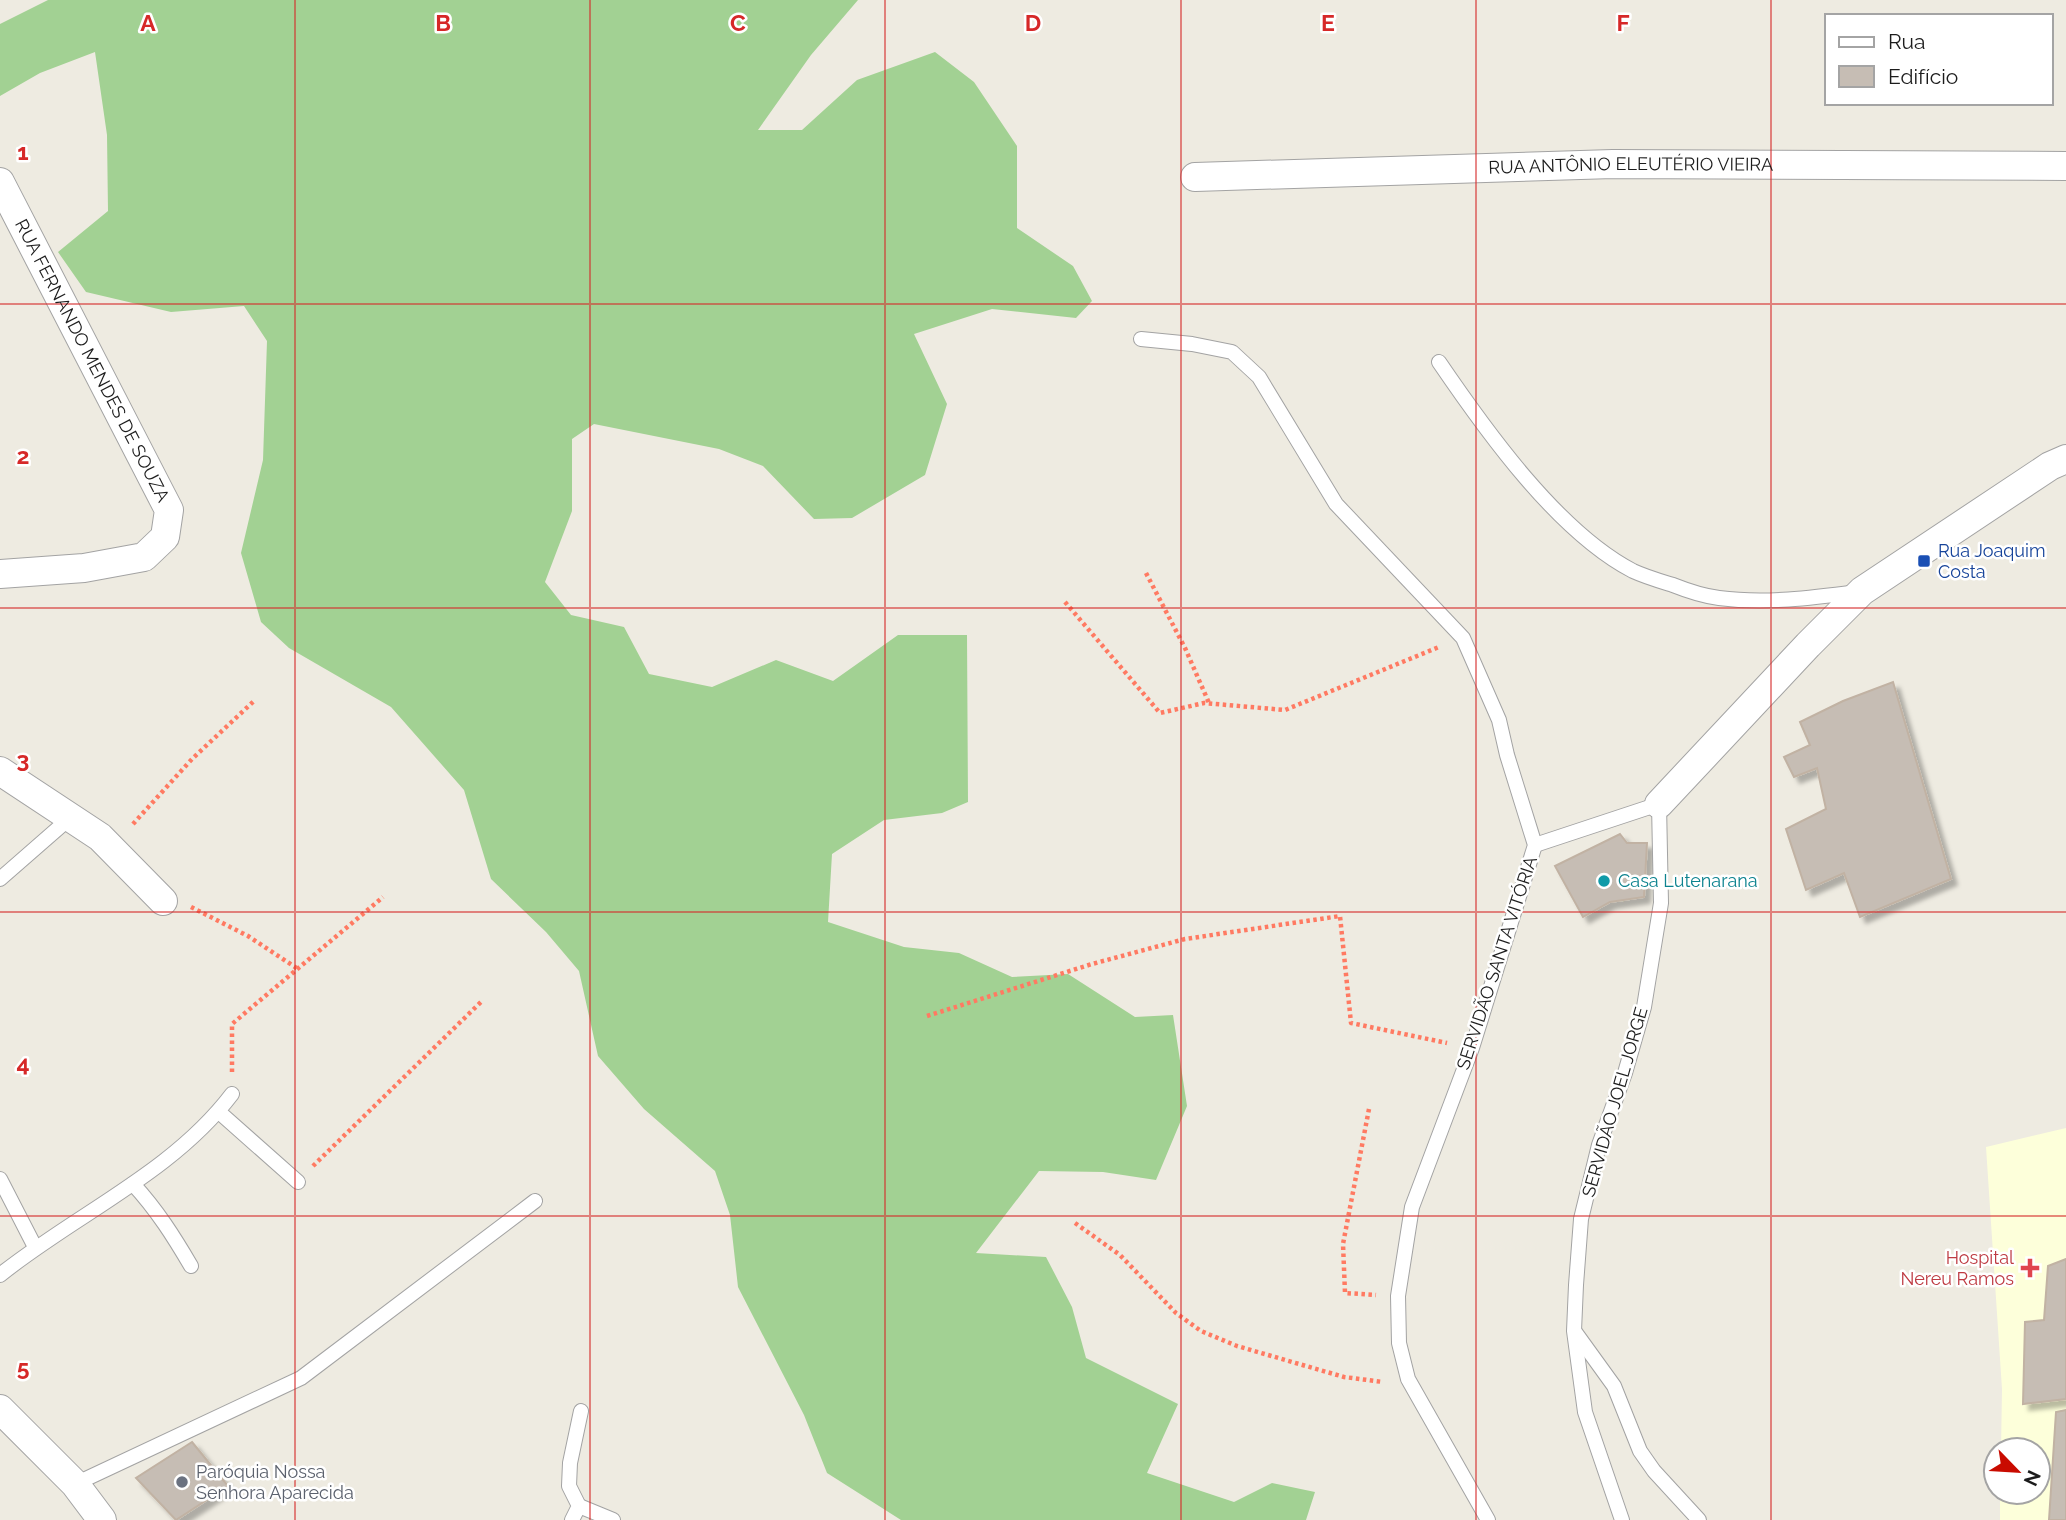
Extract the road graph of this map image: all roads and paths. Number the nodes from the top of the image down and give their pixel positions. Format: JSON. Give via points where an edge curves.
{"nodes":[{"id":1,"x":2066,"y":166,"type":"edge"},
{"id":2,"x":1195,"y":177,"type":"dead end"},
{"id":3,"x":0,"y":182,"type":"edge"},
{"id":4,"x":1141,"y":339,"type":"dead end"},
{"id":5,"x":1439,"y":362,"type":"dead end"},
{"id":6,"x":2066,"y":458,"type":"edge"},
{"id":7,"x":1146,"y":573,"type":"dead end"},
{"id":8,"x":0,"y":574,"type":"edge"},
{"id":9,"x":1862,"y":591,"type":"junction"},
{"id":10,"x":1065,"y":602,"type":"dead end"},
{"id":11,"x":1463,"y":638,"type":"junction"},
{"id":12,"x":255,"y":700,"type":"dead end"},
{"id":13,"x":1210,"y":704,"type":"junction"},
{"id":14,"x":0,"y":771,"type":"edge"},
{"id":15,"x":1659,"y":804,"type":"junction"},
{"id":16,"x":71,"y":817,"type":"junction"},
{"id":17,"x":1535,"y":845,"type":"junction"},
{"id":18,"x":111,"y":848,"type":"junction"},
{"id":19,"x":0,"y":879,"type":"edge"},
{"id":20,"x":383,"y":897,"type":"dead end"},
{"id":21,"x":163,"y":901,"type":"joint"},
{"id":22,"x":298,"y":969,"type":"junction"},
{"id":23,"x":482,"y":1000,"type":"dead end"},
{"id":24,"x":927,"y":1016,"type":"dead end"},
{"id":25,"x":1472,"y":1048,"type":"junction"},
{"id":26,"x":232,"y":1094,"type":"joint"},
{"id":27,"x":1369,"y":1109,"type":"dead end"},
{"id":28,"x":219,"y":1112,"type":"junction"},
{"id":29,"x":0,"y":1178,"type":"edge"},
{"id":30,"x":298,"y":1182,"type":"joint"},
{"id":31,"x":133,"y":1184,"type":"junction"},
{"id":32,"x":535,"y":1201,"type":"dead end"},
{"id":33,"x":1075,"y":1223,"type":"dead end"},
{"id":34,"x":35,"y":1247,"type":"junction"},
{"id":35,"x":191,"y":1266,"type":"dead end"},
{"id":36,"x":0,"y":1275,"type":"edge"},
{"id":37,"x":1345,"y":1293,"type":"dead end"},
{"id":38,"x":1574,"y":1331,"type":"junction"},
{"id":39,"x":1408,"y":1379,"type":"junction"},
{"id":40,"x":581,"y":1411,"type":"dead end"},
{"id":41,"x":3,"y":1419,"type":"edge"},
{"id":42,"x":75,"y":1485,"type":"junction"},
{"id":43,"x":579,"y":1506,"type":"junction"},
{"id":44,"x":102,"y":1520,"type":"edge"},
{"id":45,"x":572,"y":1520,"type":"edge"},
{"id":46,"x":613,"y":1520,"type":"edge"},
{"id":47,"x":1488,"y":1520,"type":"edge"},
{"id":48,"x":1622,"y":1520,"type":"edge"},
{"id":49,"x":1699,"y":1520,"type":"edge"}],
"edges":[{"from":1,"to":2,"type":"street","name":"RUA ANTÔNIO ELEUTÉRIO VIEIRA","via":[[1613,164]]},
{"from":3,"to":8,"type":"street","name":"RUA FERNANDO MENDES DE SOUZA","via":[[169,510],[165,537],[144,557],[84,568]]},
{"from":4,"to":11,"type":"lane","name":"SERVIDÃO SANTA VITÓRIA","via":[[1232,352],[1259,377],[1336,504]]},
{"from":5,"to":9,"type":"lane","via":[[1551,505],[1593,543],[1633,570],[1720,598],[1794,600]]},
{"from":6,"to":9,"type":"street"},
{"from":7,"to":13,"type":"path"},
{"from":9,"to":15,"type":"street"},
{"from":10,"to":13,"type":"path","via":[[1160,713]]},
{"from":11,"to":13,"type":"path","via":[[1285,710]]},
{"from":11,"to":17,"type":"lane","name":"SERVIDÃO SANTA VITÓRIA","via":[[1499,720]]},
{"from":12,"to":18,"type":"path"},
{"from":14,"to":16,"type":"street"},
{"from":15,"to":17,"type":"lane"},
{"from":15,"to":38,"type":"lane","name":"SERVIDÃO JOEL JORGE","via":[[1661,903],[1644,1007],[1599,1144],[1581,1219]]},
{"from":16,"to":18,"type":"street"},
{"from":16,"to":19,"type":"lane"},
{"from":17,"to":25,"type":"lane","name":"SERVIDÃO SANTA VITÓRIA"},
{"from":18,"to":21,"type":"street"},
{"from":20,"to":22,"type":"path"},
{"from":21,"to":22,"type":"path","via":[[202,911]]},
{"from":22,"to":26,"type":"path","via":[[232,1024]]},
{"from":23,"to":30,"type":"path"},
{"from":24,"to":25,"type":"path","via":[[1185,939],[1340,916],[1352,1023]]},
{"from":25,"to":39,"type":"lane","name":"SERVIDÃO SANTA VITÓRIA","via":[[1412,1207],[1398,1296],[1399,1343]]},
{"from":26,"to":28,"type":"lane"},
{"from":27,"to":37,"type":"path","via":[[1343,1244]]},
{"from":28,"to":30,"type":"lane"},
{"from":28,"to":31,"type":"lane"},
{"from":29,"to":34,"type":"lane"},
{"from":31,"to":34,"type":"lane"},
{"from":31,"to":35,"type":"lane","via":[[172,1233]]},
{"from":32,"to":42,"type":"lane","via":[[301,1378]]},
{"from":33,"to":39,"type":"path","via":[[1120,1255],[1176,1313],[1201,1331],[1344,1377],[1376,1383]]},
{"from":34,"to":36,"type":"lane"},
{"from":38,"to":48,"type":"lane","name":"SERVIDÃO JOEL JORGE","via":[[1585,1412]]},
{"from":38,"to":49,"type":"lane","via":[[1614,1386],[1640,1451]]},
{"from":39,"to":47,"type":"lane","name":"SERVIDÃO SANTA VITÓRIA"},
{"from":40,"to":43,"type":"lane","via":[[569,1486]]},
{"from":41,"to":42,"type":"street"},
{"from":42,"to":44,"type":"street"},
{"from":43,"to":45,"type":"lane"},
{"from":43,"to":46,"type":"lane"}]}
